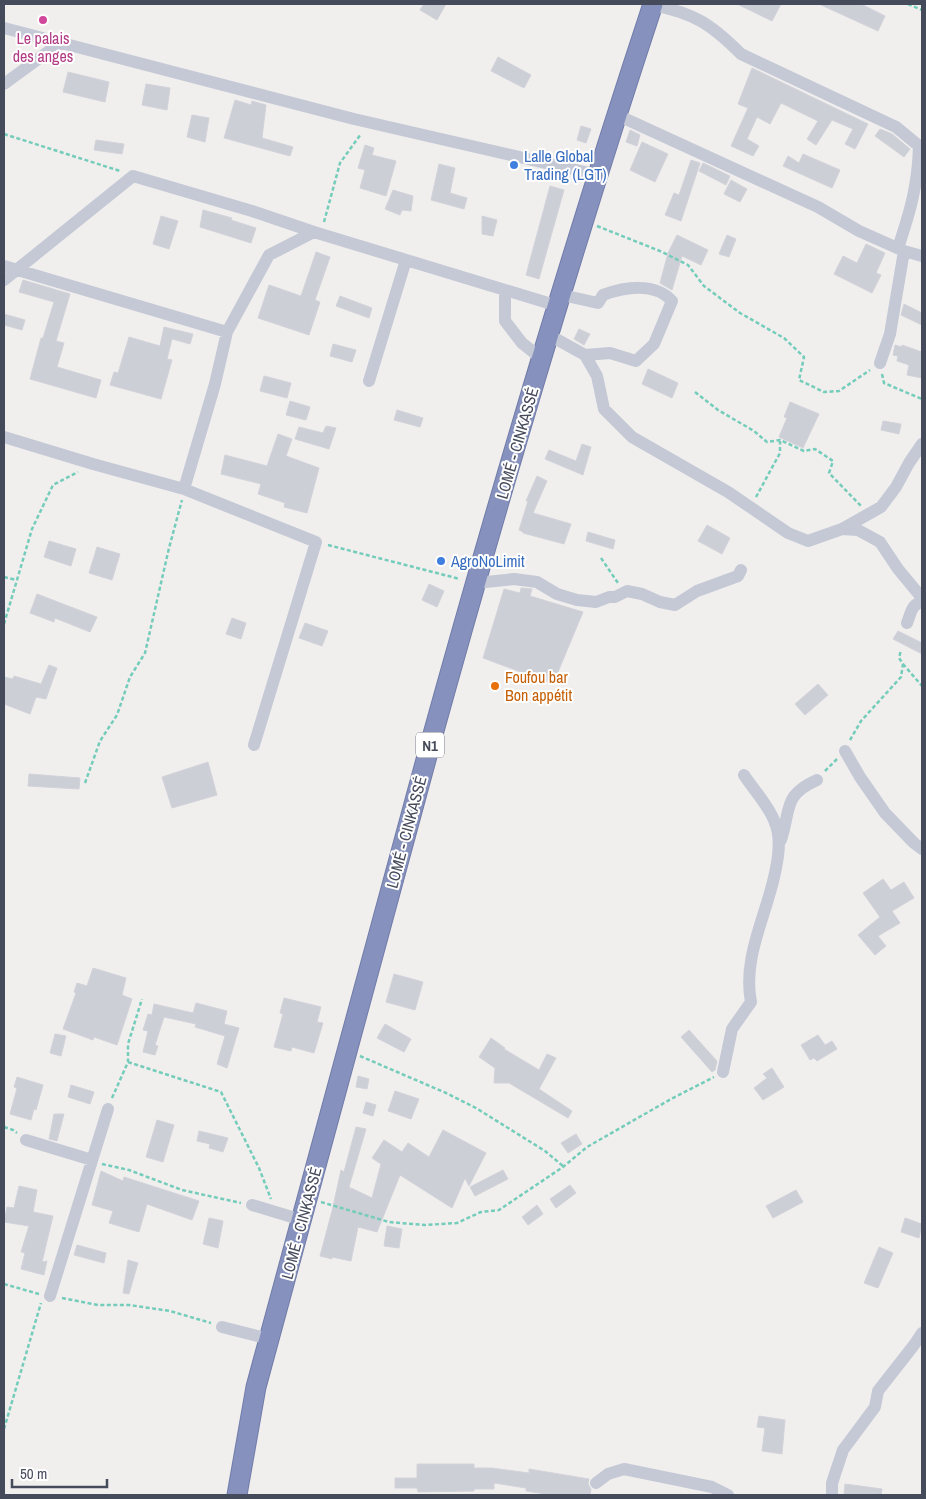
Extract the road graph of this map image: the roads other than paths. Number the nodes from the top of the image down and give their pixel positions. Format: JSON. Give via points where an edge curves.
{"nodes":[{"id":1,"x":653,"y":5,"type":"edge"},
{"id":2,"x":4,"y":28,"type":"edge"},
{"id":3,"x":60,"y":43,"type":"junction"},
{"id":4,"x":4,"y":84,"type":"edge"},
{"id":5,"x":616,"y":115,"type":"junction"},
{"id":6,"x":598,"y":175,"type":"junction"},
{"id":7,"x":318,"y":234,"type":"junction"},
{"id":8,"x":901,"y":250,"type":"junction"},
{"id":9,"x":922,"y":256,"type":"edge"},
{"id":10,"x":406,"y":260,"type":"junction"},
{"id":11,"x":10,"y":268,"type":"edge"},
{"id":12,"x":4,"y":280,"type":"edge"},
{"id":13,"x":506,"y":290,"type":"junction"},
{"id":14,"x":560,"y":300,"type":"junction"},
{"id":15,"x":227,"y":332,"type":"junction"},
{"id":16,"x":549,"y":335,"type":"junction"},
{"id":17,"x":585,"y":355,"type":"junction"},
{"id":18,"x":542,"y":359,"type":"junction"},
{"id":19,"x":880,"y":363,"type":"road end"},
{"id":20,"x":369,"y":381,"type":"dead end"},
{"id":21,"x":4,"y":437,"type":"edge"},
{"id":22,"x":922,"y":444,"type":"edge"},
{"id":23,"x":184,"y":489,"type":"junction"},
{"id":24,"x":842,"y":529,"type":"junction"},
{"id":25,"x":741,"y":570,"type":"dead end"},
{"id":26,"x":476,"y":583,"type":"junction"},
{"id":27,"x":910,"y":584,"type":"junction"},
{"id":28,"x":922,"y":598,"type":"edge"},
{"id":29,"x":917,"y":605,"type":"edge"},
{"id":30,"x":907,"y":623,"type":"dead end"},
{"id":31,"x":254,"y":745,"type":"dead end"},
{"id":32,"x":845,"y":751,"type":"road end"},
{"id":33,"x":744,"y":775,"type":"dead end"},
{"id":34,"x":817,"y":780,"type":"road end"},
{"id":35,"x":922,"y":849,"type":"edge"},
{"id":36,"x":778,"y":850,"type":"junction"},
{"id":37,"x":723,"y":1072,"type":"road end"},
{"id":38,"x":108,"y":1109,"type":"road end"},
{"id":39,"x":26,"y":1140,"type":"dead end"},
{"id":40,"x":92,"y":1160,"type":"junction"},
{"id":41,"x":252,"y":1205,"type":"road end"},
{"id":42,"x":302,"y":1220,"type":"junction"},
{"id":43,"x":50,"y":1296,"type":"road end"},
{"id":44,"x":222,"y":1326,"type":"road end"},
{"id":45,"x":922,"y":1333,"type":"edge"},
{"id":46,"x":269,"y":1339,"type":"junction"},
{"id":47,"x":596,"y":1483,"type":"dead end"},
{"id":48,"x":237,"y":1495,"type":"edge"},
{"id":49,"x":728,"y":1495,"type":"edge"},
{"id":50,"x":832,"y":1495,"type":"edge"}],
"edges":[{"from":1,"to":5,"type":"highway","name":"LOMÉ - CINKASSÉ","number":"N1"},
{"from":1,"to":8,"type":"street","via":[[678,10],[702,20],[742,54],[896,127],[919,146],[919,172]]},
{"from":2,"to":3,"type":"street"},
{"from":3,"to":4,"type":"street"},
{"from":3,"to":6,"type":"street","via":[[369,122]]},
{"from":5,"to":6,"type":"highway","name":"LOMÉ - CINKASSÉ","number":"N1"},
{"from":5,"to":8,"type":"street"},
{"from":6,"to":14,"type":"highway","name":"LOMÉ - CINKASSÉ","number":"N1"},
{"from":7,"to":10,"type":"street"},
{"from":7,"to":11,"type":"street","via":[[252,210],[133,176]]},
{"from":7,"to":15,"type":"street","via":[[269,255]]},
{"from":8,"to":9,"type":"street"},
{"from":8,"to":19,"type":"street","via":[[890,334]]},
{"from":10,"to":13,"type":"street"},
{"from":10,"to":20,"type":"street"},
{"from":11,"to":12,"type":"street"},
{"from":11,"to":15,"type":"street"},
{"from":13,"to":14,"type":"street"},
{"from":13,"to":18,"type":"street","via":[[504,321],[522,343]]},
{"from":14,"to":16,"type":"highway","name":"LOMÉ - CINKASSÉ","number":"N1"},
{"from":14,"to":17,"type":"street","via":[[598,303],[612,292],[652,288],[672,301],[654,344],[636,361],[610,353]]},
{"from":15,"to":23,"type":"street"},
{"from":16,"to":17,"type":"street"},
{"from":16,"to":18,"type":"highway","name":"LOMÉ - CINKASSÉ","number":"N1"},
{"from":17,"to":24,"type":"street","via":[[597,376],[604,410],[632,436],[692,470],[788,533],[808,541]]},
{"from":18,"to":26,"type":"highway","name":"LOMÉ - CINKASSÉ","number":"N1"},
{"from":21,"to":23,"type":"street"},
{"from":22,"to":24,"type":"street","via":[[881,507]]},
{"from":23,"to":31,"type":"street","via":[[316,542]]},
{"from":24,"to":27,"type":"street","via":[[858,530],[880,542]]},
{"from":25,"to":26,"type":"street","via":[[738,576],[697,591],[675,605],[628,591],[596,602],[557,594],[537,582],[514,579]]},
{"from":26,"to":42,"type":"highway","name":"LOMÉ - CINKASSÉ","number":"N1"},
{"from":27,"to":28,"type":"street"},
{"from":27,"to":29,"type":"street"},
{"from":29,"to":30,"type":"street"},
{"from":32,"to":35,"type":"street","via":[[885,813]]},
{"from":33,"to":36,"type":"street","via":[[775,820],[779,834]]},
{"from":34,"to":36,"type":"street","via":[[801,787],[792,798]]},
{"from":36,"to":37,"type":"street","via":[[772,888],[750,969],[748,986],[752,1002],[732,1028]]},
{"from":38,"to":40,"type":"street"},
{"from":39,"to":40,"type":"street"},
{"from":40,"to":43,"type":"street"},
{"from":41,"to":42,"type":"street"},
{"from":42,"to":46,"type":"highway","name":"LOMÉ - CINKASSÉ","number":"N1"},
{"from":44,"to":46,"type":"street"},
{"from":45,"to":50,"type":"street","via":[[878,1391],[875,1407],[843,1450],[832,1483]]},
{"from":46,"to":48,"type":"highway","name":"LOMÉ - CINKASSÉ","number":"N1","via":[[256,1387]]},
{"from":47,"to":49,"type":"street","via":[[624,1468],[712,1487]]}]}
